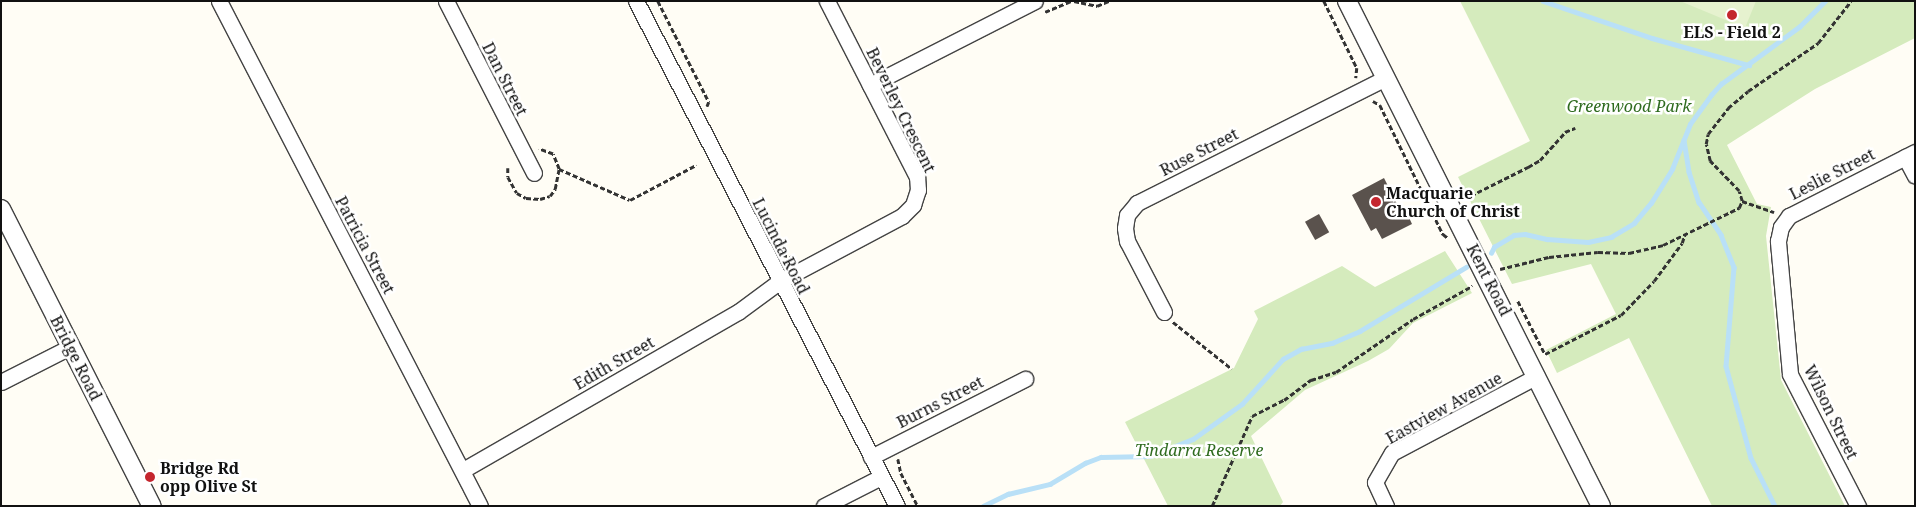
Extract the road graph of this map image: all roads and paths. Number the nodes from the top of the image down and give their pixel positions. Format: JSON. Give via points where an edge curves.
{"nodes":[{"id":1,"x":218,"y":1,"type":"edge"},
{"id":2,"x":446,"y":1,"type":"edge"},
{"id":3,"x":636,"y":1,"type":"edge"},
{"id":4,"x":828,"y":1,"type":"edge"},
{"id":5,"x":1035,"y":1,"type":"edge"},
{"id":6,"x":1074,"y":1,"type":"edge"},
{"id":7,"x":1108,"y":1,"type":"edge"},
{"id":8,"x":1324,"y":1,"type":"edge"},
{"id":9,"x":1347,"y":1,"type":"edge"},
{"id":10,"x":1852,"y":1,"type":"edge"},
{"id":11,"x":1386,"y":78,"type":"junction"},
{"id":12,"x":1356,"y":81,"type":"dead end"},
{"id":13,"x":870,"y":85,"type":"junction"},
{"id":14,"x":1575,"y":128,"type":"dead end"},
{"id":15,"x":535,"y":142,"type":"dead end"},
{"id":16,"x":1910,"y":154,"type":"edge"},
{"id":17,"x":696,"y":165,"type":"dead end"},
{"id":18,"x":534,"y":173,"type":"dead end"},
{"id":19,"x":1915,"y":176,"type":"edge"},
{"id":20,"x":1742,"y":201,"type":"junction"},
{"id":21,"x":1468,"y":207,"type":"dead end"},
{"id":22,"x":1,"y":209,"type":"edge"},
{"id":23,"x":1789,"y":216,"type":"junction"},
{"id":24,"x":1685,"y":234,"type":"junction"},
{"id":25,"x":1778,"y":241,"type":"joint"},
{"id":26,"x":1495,"y":266,"type":"dead end"},
{"id":27,"x":780,"y":281,"type":"junction"},
{"id":28,"x":1471,"y":283,"type":"dead end"},
{"id":29,"x":1514,"y":296,"type":"dead end"},
{"id":30,"x":1164,"y":312,"type":"joint"},
{"id":31,"x":70,"y":347,"type":"junction"},
{"id":32,"x":1232,"y":369,"type":"dead end"},
{"id":33,"x":1537,"y":376,"type":"junction"},
{"id":34,"x":1025,"y":378,"type":"dead end"},
{"id":35,"x":1,"y":382,"type":"edge"},
{"id":36,"x":891,"y":447,"type":"junction"},
{"id":37,"x":871,"y":457,"type":"junction"},
{"id":38,"x":463,"y":470,"type":"junction"},
{"id":39,"x":881,"y":477,"type":"junction"},
{"id":40,"x":152,"y":506,"type":"edge"},
{"id":41,"x":480,"y":506,"type":"edge"},
{"id":42,"x":824,"y":506,"type":"edge"},
{"id":43,"x":897,"y":506,"type":"edge"},
{"id":44,"x":918,"y":506,"type":"edge"},
{"id":45,"x":1212,"y":506,"type":"edge"},
{"id":46,"x":1386,"y":506,"type":"edge"},
{"id":47,"x":1601,"y":506,"type":"edge"},
{"id":48,"x":1858,"y":506,"type":"edge"}],
"edges":[{"from":1,"to":38,"type":"street","name":"Patricia Street"},
{"from":2,"to":18,"type":"street","name":"Dan Street"},
{"from":3,"to":27,"type":"street","name":"Lucinda Road"},
{"from":4,"to":13,"type":"street","name":"Beverley Crescent"},
{"from":5,"to":13,"type":"street"},
{"from":6,"to":7,"type":"path","via":[[1097,6]]},
{"from":8,"to":12,"type":"path","via":[[1358,68],[1354,76]]},
{"from":9,"to":11,"type":"street","name":"Kent Road"},
{"from":10,"to":20,"type":"path","via":[[1818,43],[1748,91],[1728,108],[1708,134],[1706,144],[1710,161],[1738,191]]},
{"from":11,"to":30,"type":"street","name":"Ruse Street","via":[[1137,203],[1127,215],[1127,241]]},
{"from":11,"to":33,"type":"street","name":"Kent Road"},
{"from":13,"to":27,"type":"street","name":"Beverley Crescent","via":[[917,178],[918,190],[913,205],[902,216]]},
{"from":14,"to":21,"type":"path","via":[[1565,132],[1534,164],[1464,199]]},
{"from":15,"to":17,"type":"path","via":[[539,150],[553,154],[559,169],[630,200]]},
{"from":16,"to":19,"type":"street"},
{"from":16,"to":23,"type":"street","name":"Leslie Street"},
{"from":20,"to":23,"type":"path"},
{"from":20,"to":24,"type":"path","via":[[1734,212]]},
{"from":22,"to":31,"type":"street","name":"Bridge Road"},
{"from":23,"to":25,"type":"street","name":"Leslie Street","via":[[1781,227]]},
{"from":24,"to":26,"type":"path","via":[[1664,245],[1630,253],[1598,252],[1549,258],[1503,270]]},
{"from":24,"to":29,"type":"path","via":[[1659,275],[1621,315],[1545,354]]},
{"from":25,"to":48,"type":"street","name":"Wilson Street","via":[[1790,374]]},
{"from":27,"to":37,"type":"street","name":"Lucinda Road"},
{"from":27,"to":38,"type":"street","name":"Edith Street","via":[[738,312]]},
{"from":28,"to":45,"type":"path","via":[[1472,288],[1413,319],[1336,372],[1311,380],[1284,400],[1252,416]]},
{"from":30,"to":32,"type":"path","via":[[1181,330]]},
{"from":31,"to":35,"type":"street"},
{"from":31,"to":40,"type":"street","name":"Bridge Road"},
{"from":33,"to":46,"type":"street","name":"Eastview Avenue","via":[[1392,453],[1374,482]]},
{"from":33,"to":47,"type":"street","name":"Kent Road"},
{"from":34,"to":36,"type":"street","name":"Burns Street"},
{"from":36,"to":37,"type":"street","name":"Burns Street"},
{"from":36,"to":44,"type":"path"},
{"from":37,"to":39,"type":"street","name":"Lucinda Road"},
{"from":38,"to":41,"type":"street","name":"Patricia Street"},
{"from":39,"to":42,"type":"street"},
{"from":39,"to":43,"type":"street","name":"Lucinda Road"}]}
